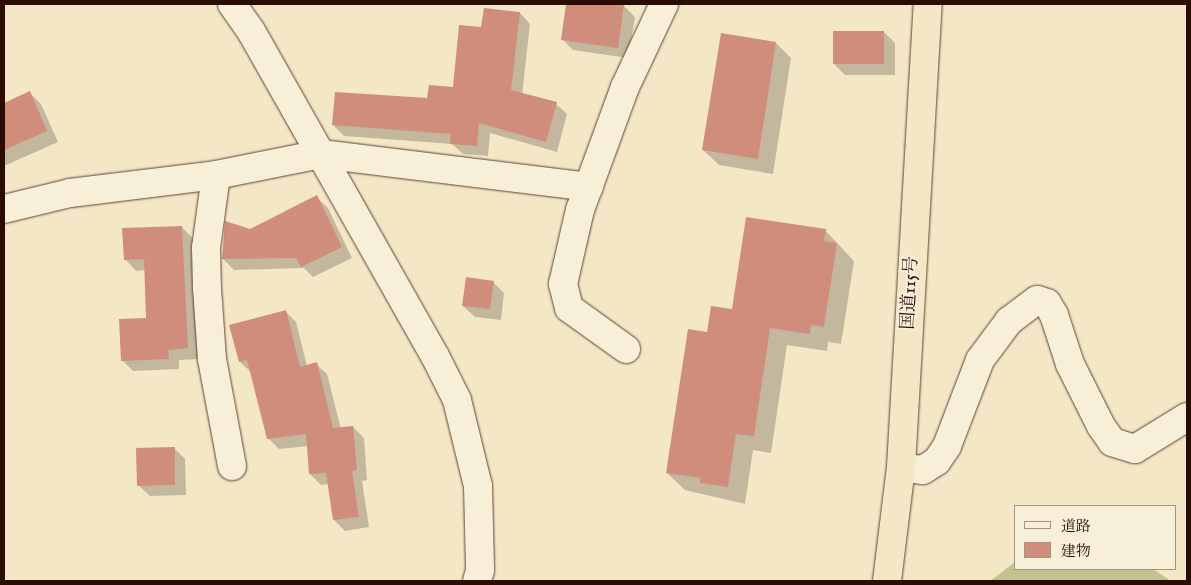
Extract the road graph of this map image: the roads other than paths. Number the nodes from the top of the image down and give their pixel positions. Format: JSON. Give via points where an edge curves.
{"nodes":[{"id":1,"x":232,"y":4,"type":"edge"},
{"id":2,"x":664,"y":4,"type":"edge"},
{"id":3,"x":928,"y":4,"type":"edge"},
{"id":4,"x":320,"y":154,"type":"junction"},
{"id":5,"x":216,"y":175,"type":"junction"},
{"id":6,"x":589,"y":186,"type":"junction"},
{"id":7,"x":4,"y":209,"type":"edge"},
{"id":8,"x":626,"y":350,"type":"dead end"},
{"id":9,"x":1187,"y":416,"type":"edge"},
{"id":10,"x":232,"y":466,"type":"dead end"},
{"id":11,"x":901,"y":467,"type":"junction"},
{"id":12,"x":477,"y":581,"type":"edge"},
{"id":13,"x":887,"y":581,"type":"edge"}],
"edges":[{"from":1,"to":4,"type":"street","via":[[251,31]]},
{"from":2,"to":6,"type":"street","via":[[625,87]]},
{"from":3,"to":11,"type":"highway","name":"国道115号"},
{"from":4,"to":5,"type":"street"},
{"from":4,"to":6,"type":"street"},
{"from":4,"to":12,"type":"street","via":[[457,400],[478,486],[480,570]]},
{"from":5,"to":7,"type":"street","via":[[70,193]]},
{"from":5,"to":10,"type":"street","via":[[206,248],[207,288],[212,359]]},
{"from":6,"to":8,"type":"street","via":[[566,268],[563,291],[570,308]]},
{"from":9,"to":11,"type":"street","via":[[1136,449],[1112,442],[1070,364],[1054,315],[1047,303],[1037,300],[1009,320],[980,360],[947,446],[937,461],[923,470]]},
{"from":11,"to":13,"type":"highway","name":"国道115号"}]}
